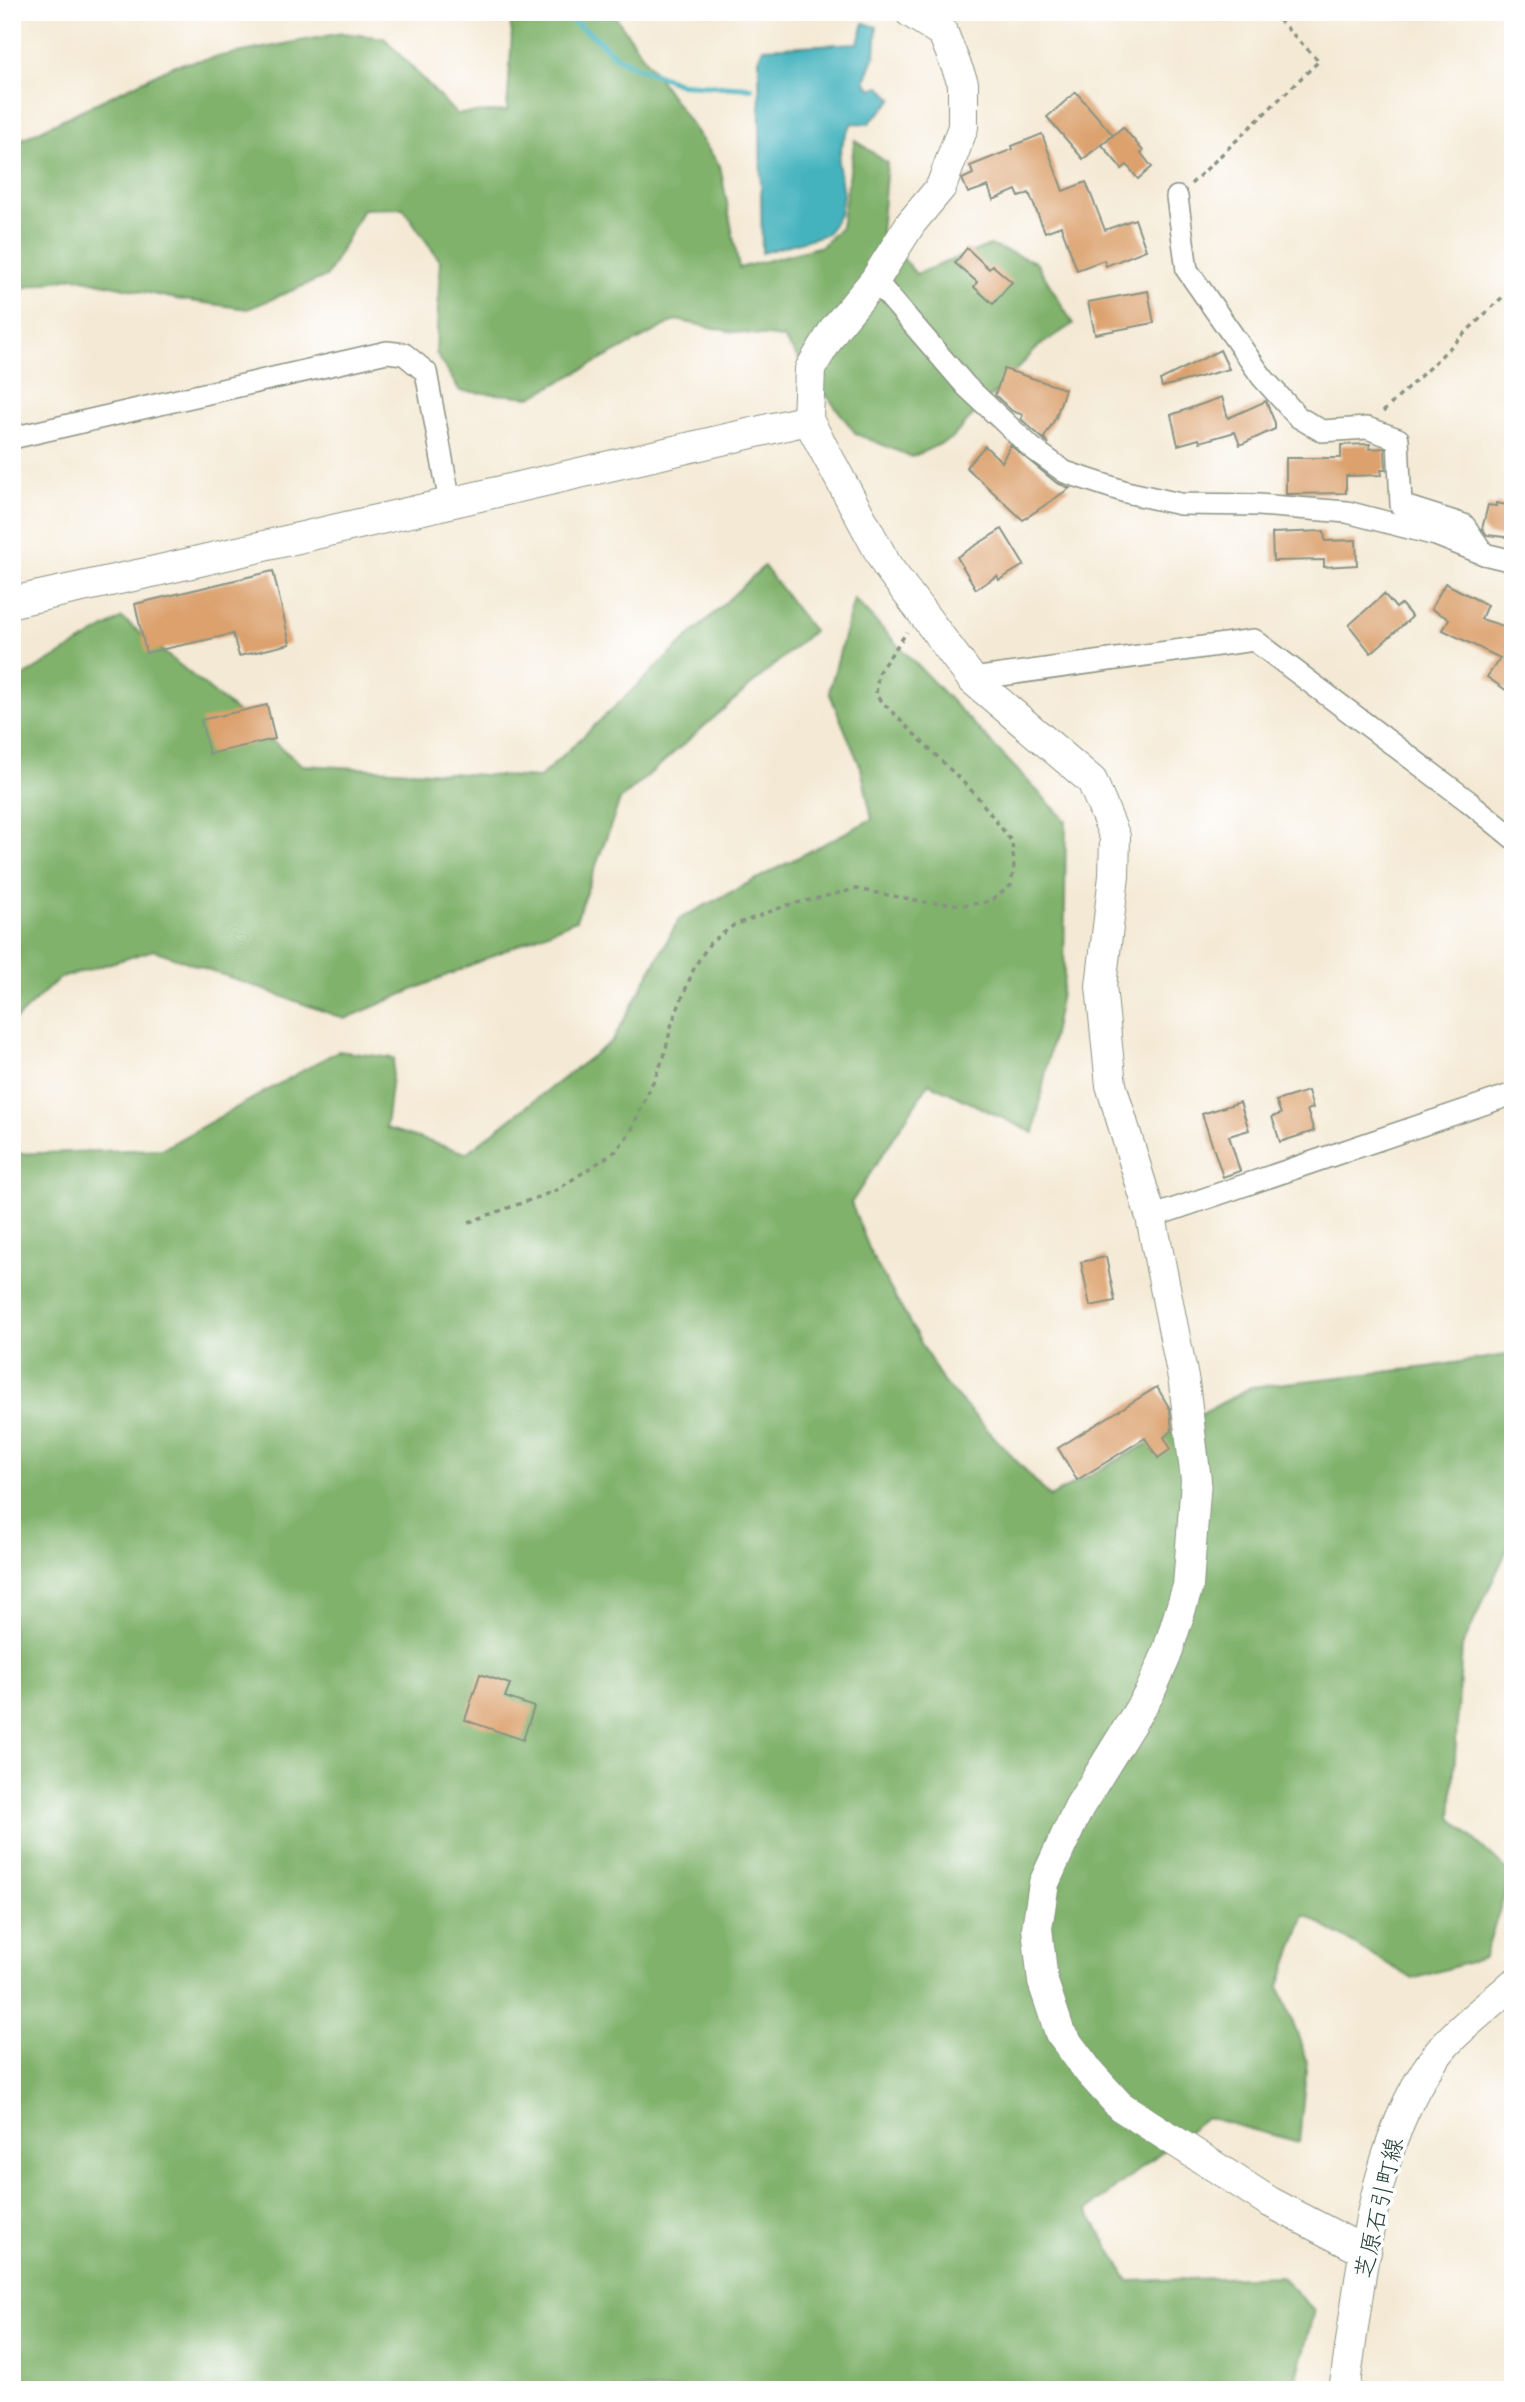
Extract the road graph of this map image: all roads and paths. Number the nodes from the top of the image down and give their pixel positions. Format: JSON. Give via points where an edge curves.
{"nodes":[{"id":1,"x":910,"y":12,"type":"edge"},
{"id":2,"x":1271,"y":12,"type":"edge"},
{"id":3,"x":1177,"y":197,"type":"joint"},
{"id":4,"x":874,"y":280,"type":"junction"},
{"id":5,"x":1513,"y":287,"type":"edge"},
{"id":6,"x":807,"y":420,"type":"junction"},
{"id":7,"x":1367,"y":428,"type":"junction"},
{"id":8,"x":12,"y":438,"type":"edge"},
{"id":9,"x":450,"y":503,"type":"junction"},
{"id":10,"x":1484,"y":554,"type":"junction"},
{"id":11,"x":1513,"y":561,"type":"edge"},
{"id":12,"x":12,"y":601,"type":"edge"},
{"id":13,"x":921,"y":611,"type":"junction"},
{"id":14,"x":972,"y":679,"type":"junction"},
{"id":15,"x":1513,"y":838,"type":"edge"},
{"id":16,"x":1513,"y":1094,"type":"edge"},
{"id":17,"x":1151,"y":1217,"type":"junction"},
{"id":18,"x":469,"y":1222,"type":"dead end"},
{"id":19,"x":1513,"y":1984,"type":"edge"},
{"id":20,"x":1366,"y":2252,"type":"junction"},
{"id":21,"x":1344,"y":2390,"type":"edge"}],
"edges":[{"from":1,"to":4,"type":"street","via":[[943,33],[963,83],[963,127],[941,187]]},
{"from":2,"to":3,"type":"path","via":[[1319,61]]},
{"from":3,"to":7,"type":"street","via":[[1187,270],[1262,377],[1298,417],[1322,431]]},
{"from":4,"to":6,"type":"street","via":[[835,328],[810,369]]},
{"from":4,"to":10,"type":"street","via":[[966,386],[1032,448],[1065,472],[1180,504],[1347,512],[1436,535]]},
{"from":5,"to":7,"type":"path"},
{"from":6,"to":9,"type":"street"},
{"from":6,"to":13,"type":"street","via":[[887,566]]},
{"from":7,"to":10,"type":"street","via":[[1398,439],[1401,505],[1464,525]]},
{"from":8,"to":9,"type":"street","via":[[387,352],[404,354],[426,372]]},
{"from":9,"to":12,"type":"street"},
{"from":10,"to":11,"type":"street"},
{"from":13,"to":14,"type":"street"},
{"from":13,"to":18,"type":"path","via":[[878,673],[876,696],[976,795],[1012,842],[1011,885],[991,901],[968,905],[856,889],[788,905],[734,925],[710,943],[695,966],[664,1057],[631,1131],[616,1151],[555,1191]]},
{"from":14,"to":15,"type":"street","via":[[1254,640]]},
{"from":14,"to":17,"type":"street","via":[[1092,781],[1115,837],[1101,986],[1111,1085]]},
{"from":16,"to":17,"type":"street"},
{"from":17,"to":20,"type":"street","via":[[1184,1383],[1196,1480],[1188,1586],[1149,1694],[1079,1807],[1044,1883],[1037,1928],[1043,1982],[1060,2033],[1120,2106],[1270,2202]]},
{"from":19,"to":20,"type":"street","name":"芝原石引町線","via":[[1445,2045],[1416,2086],[1395,2132]]},
{"from":20,"to":21,"type":"street","name":"芝原石引町線"}]}
